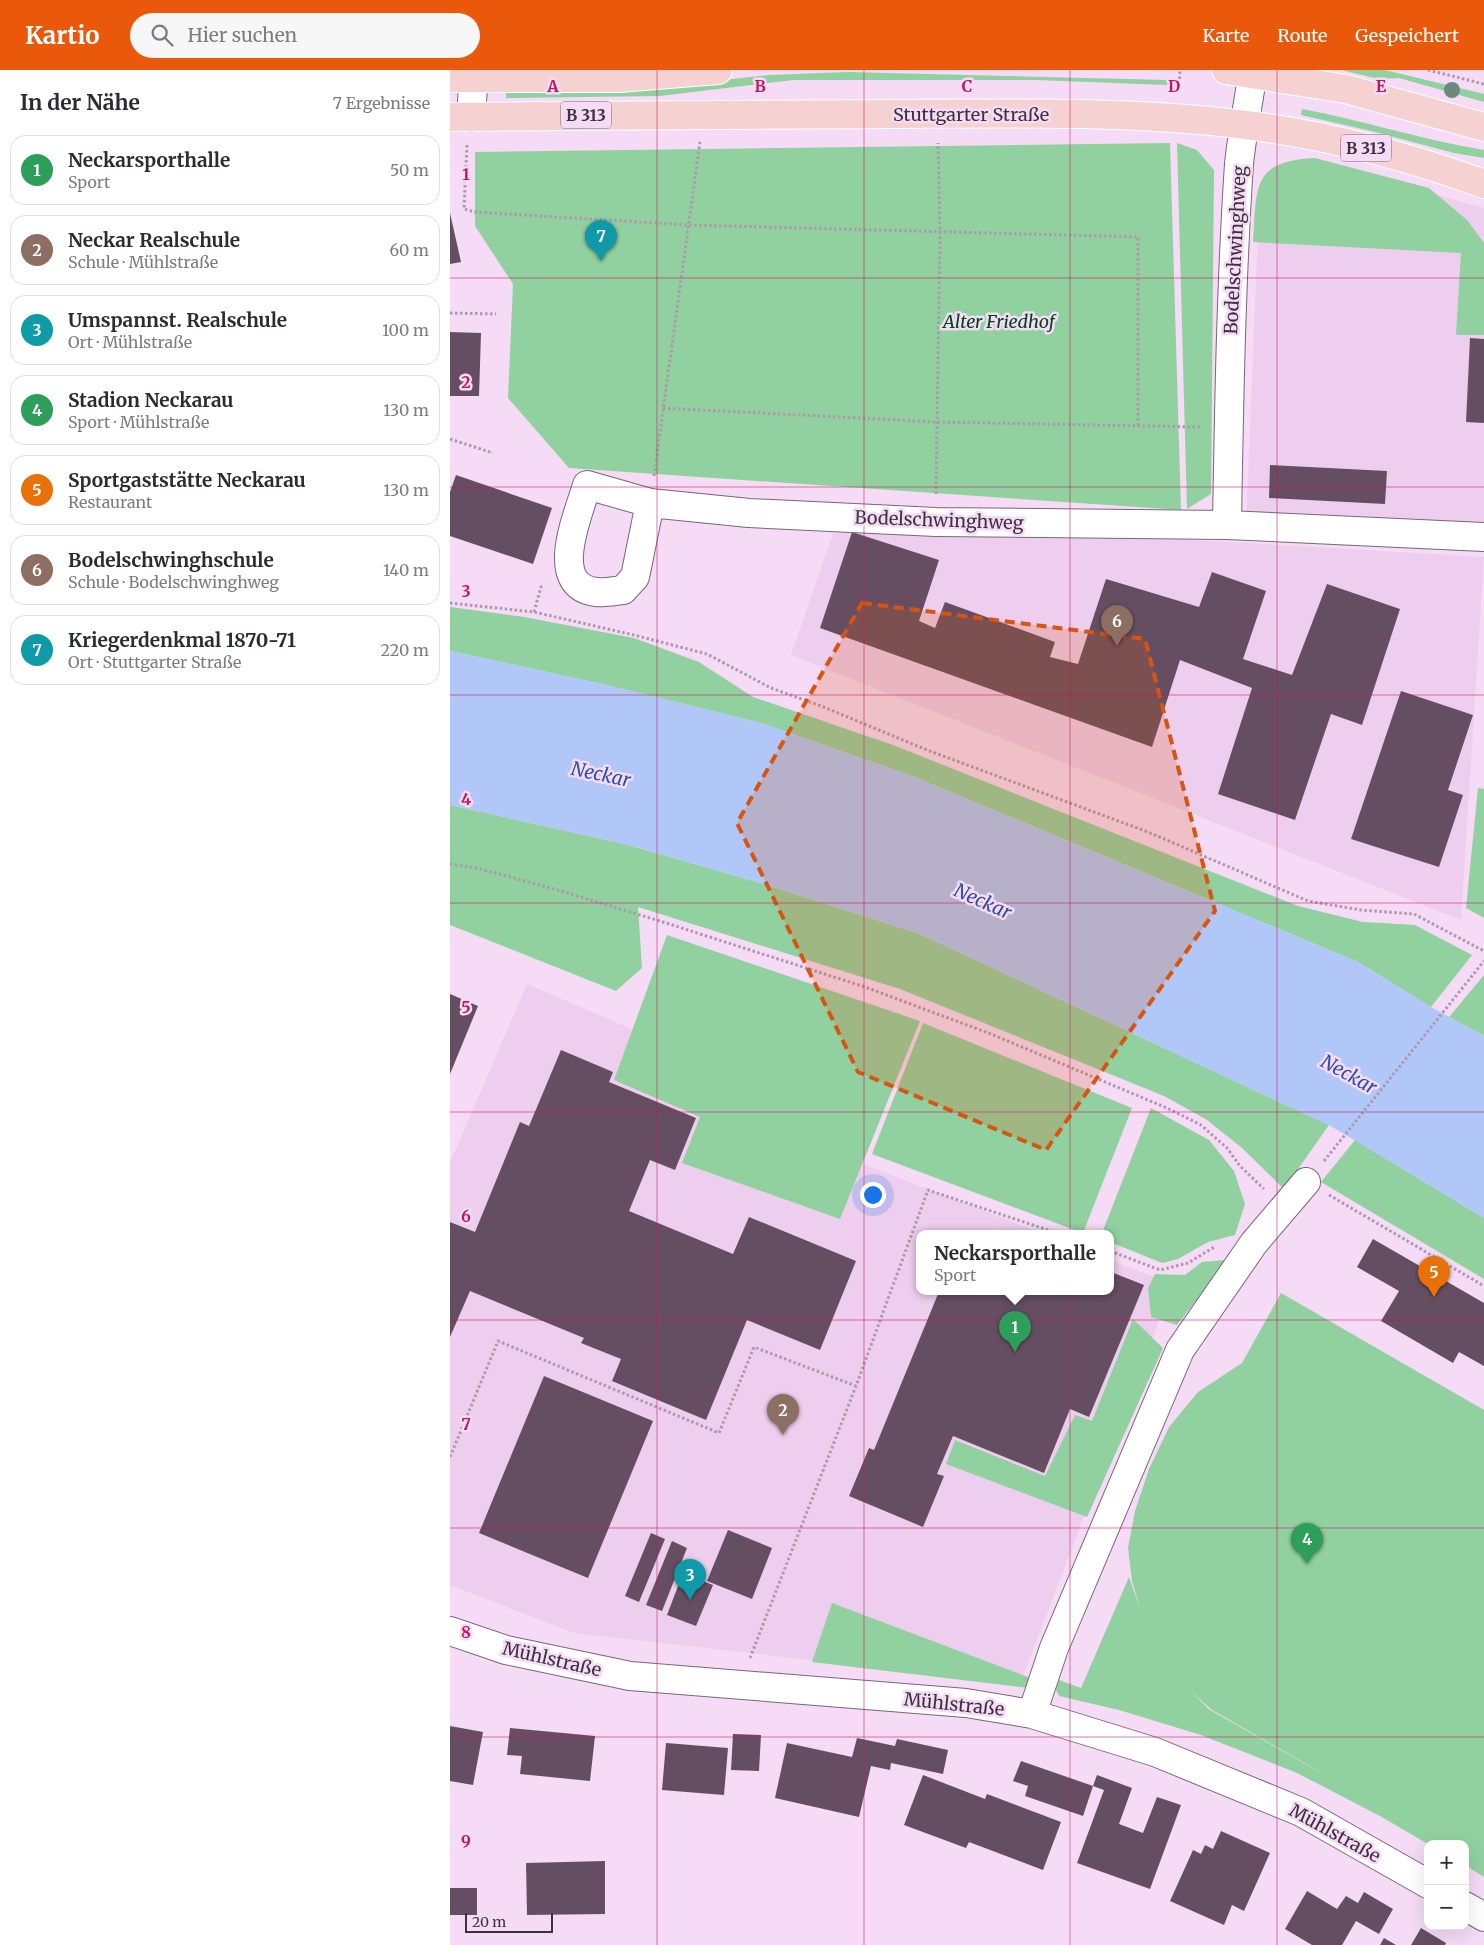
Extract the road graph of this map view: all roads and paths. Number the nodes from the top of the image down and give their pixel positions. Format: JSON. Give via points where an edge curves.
{"nodes":[{"id":1,"x":718,"y":70,"type":"edge"},
{"id":2,"x":1226,"y":70,"type":"edge"},
{"id":3,"x":1428,"y":70,"type":"edge"},
{"id":4,"x":1253,"y":71,"type":"edge"},
{"id":5,"x":466,"y":75,"type":"edge"},
{"id":6,"x":1484,"y":84,"type":"edge"},
{"id":7,"x":461,"y":117,"type":"edge"},
{"id":8,"x":1245,"y":125,"type":"junction"},
{"id":9,"x":1484,"y":128,"type":"edge"},
{"id":10,"x":701,"y":134,"type":"dead end"},
{"id":11,"x":938,"y":138,"type":"dead end"},
{"id":12,"x":467,"y":144,"type":"dead end"},
{"id":13,"x":1484,"y":184,"type":"edge"},
{"id":14,"x":689,"y":225,"type":"junction"},
{"id":15,"x":940,"y":232,"type":"junction"},
{"id":16,"x":450,"y":313,"type":"edge"},
{"id":17,"x":496,"y":314,"type":"dead end"},
{"id":18,"x":664,"y":408,"type":"junction"},
{"id":19,"x":937,"y":422,"type":"junction"},
{"id":20,"x":1138,"y":427,"type":"junction"},
{"id":21,"x":1229,"y":428,"type":"junction"},
{"id":22,"x":450,"y":439,"type":"edge"},
{"id":23,"x":493,"y":452,"type":"dead end"},
{"id":24,"x":650,"y":503,"type":"joint"},
{"id":25,"x":936,"y":522,"type":"junction"},
{"id":26,"x":1227,"y":525,"type":"junction"},
{"id":27,"x":1484,"y":537,"type":"edge"},
{"id":28,"x":450,"y":603,"type":"edge"},
{"id":29,"x":450,"y":864,"type":"edge"},
{"id":30,"x":1484,"y":950,"type":"edge"},
{"id":31,"x":1484,"y":961,"type":"edge"},
{"id":32,"x":1327,"y":1157,"type":"dead end"},
{"id":33,"x":1306,"y":1182,"type":"joint"},
{"id":34,"x":1286,"y":1205,"type":"junction"},
{"id":35,"x":1048,"y":1230,"type":"edge"},
{"id":36,"x":1254,"y":1243,"type":"junction"},
{"id":37,"x":1114,"y":1253,"type":"edge"},
{"id":38,"x":1484,"y":1286,"type":"edge"},
{"id":39,"x":856,"y":1386,"type":"junction"},
{"id":40,"x":450,"y":1457,"type":"edge"},
{"id":41,"x":450,"y":1631,"type":"edge"},
{"id":42,"x":739,"y":1686,"type":"junction"},
{"id":43,"x":1032,"y":1714,"type":"junction"},
{"id":44,"x":1424,"y":1882,"type":"edge"},
{"id":45,"x":1469,"y":1908,"type":"edge"},
{"id":46,"x":1484,"y":1917,"type":"edge"}],
"edges":[{"from":1,"to":5,"type":"main road","number":"B 313","via":[[619,78]]},
{"from":2,"to":4,"type":"main road"},
{"from":3,"to":6,"type":"path"},
{"from":4,"to":8,"type":"street","name":"Bodelschwinghweg"},
{"from":4,"to":9,"type":"main road","via":[[1346,89]]},
{"from":5,"to":7,"type":"street"},
{"from":7,"to":8,"type":"main road","name":"Stuttgarter Straße","number":"B 313","via":[[1051,113],[1163,117]]},
{"from":8,"to":13,"type":"main road","name":"Stuttgarter Straße","number":"B 313","via":[[1325,138],[1433,165]]},
{"from":8,"to":21,"type":"street","name":"Bodelschwinghweg","via":[[1232,284]]},
{"from":10,"to":14,"type":"path"},
{"from":11,"to":15,"type":"path"},
{"from":12,"to":14,"type":"path","via":[[464,209]]},
{"from":14,"to":15,"type":"path"},
{"from":14,"to":18,"type":"path"},
{"from":15,"to":19,"type":"path"},
{"from":15,"to":20,"type":"path","via":[[1138,237]]},
{"from":16,"to":17,"type":"path"},
{"from":18,"to":19,"type":"path"},
{"from":18,"to":24,"type":"path"},
{"from":19,"to":20,"type":"path"},
{"from":19,"to":25,"type":"path"},
{"from":20,"to":21,"type":"path"},
{"from":21,"to":26,"type":"street","name":"Bodelschwinghweg"},
{"from":22,"to":23,"type":"path"},
{"from":24,"to":25,"type":"street","name":"Bodelschwinghweg"},
{"from":25,"to":26,"type":"street","name":"Bodelschwinghweg"},
{"from":26,"to":27,"type":"street","name":"Bodelschwinghweg"},
{"from":28,"to":30,"type":"path","via":[[534,612],[707,654],[771,688],[1148,832],[1308,901],[1414,914]]},
{"from":29,"to":34,"type":"path","via":[[477,868],[663,922],[865,987],[983,1030],[1201,1124],[1227,1148],[1240,1166]]},
{"from":31,"to":32,"type":"path"},
{"from":33,"to":34,"type":"street"},
{"from":33,"to":38,"type":"path"},
{"from":34,"to":36,"type":"street"},
{"from":35,"to":39,"type":"path","via":[[928,1190]]},
{"from":36,"to":37,"type":"path","via":[[1215,1246],[1188,1263],[1160,1270]]},
{"from":36,"to":43,"type":"street","via":[[1180,1350],[1054,1648]]},
{"from":39,"to":40,"type":"path","via":[[754,1348],[719,1433],[498,1341]]},
{"from":39,"to":42,"type":"path"},
{"from":41,"to":42,"type":"street","name":"Mühlstraße","via":[[506,1650],[630,1676]]},
{"from":42,"to":43,"type":"street","name":"Mühlstraße","via":[[966,1703]]},
{"from":43,"to":44,"type":"street","name":"Mühlstraße","via":[[1155,1752],[1301,1812]]},
{"from":45,"to":46,"type":"street"}]}
